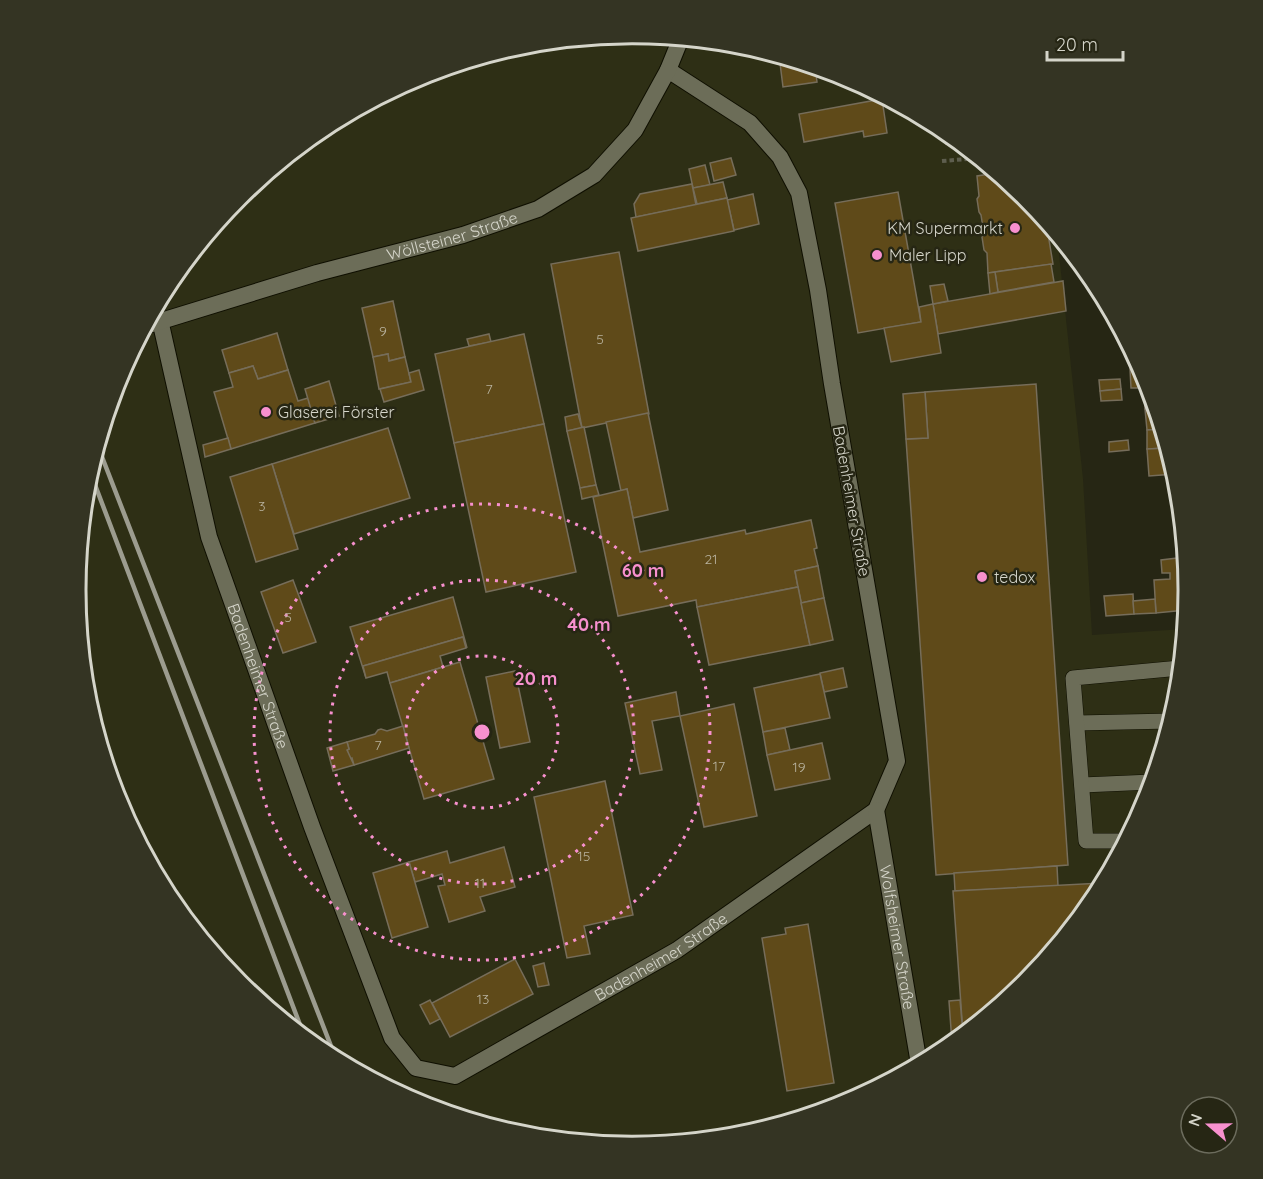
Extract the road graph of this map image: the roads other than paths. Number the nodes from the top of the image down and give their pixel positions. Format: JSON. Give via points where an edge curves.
{"nodes":[{"id":1,"x":678,"y":46,"type":"edge"},
{"id":2,"x":668,"y":70,"type":"junction"},
{"id":3,"x":156,"y":322,"type":"edge"},
{"id":4,"x":153,"y":327,"type":"edge"},
{"id":5,"x":1172,"y":669,"type":"edge"},
{"id":6,"x":1161,"y":721,"type":"edge"},
{"id":7,"x":1077,"y":723,"type":"junction"},
{"id":8,"x":1142,"y":782,"type":"edge"},
{"id":9,"x":1082,"y":785,"type":"junction"},
{"id":10,"x":876,"y":810,"type":"junction"},
{"id":11,"x":1116,"y":841,"type":"edge"},
{"id":12,"x":917,"y":1054,"type":"edge"}],
"edges":[{"from":1,"to":2,"type":"street","name":"Wöllsteiner Straße"},
{"from":2,"to":3,"type":"street","name":"Wöllsteiner Straße","via":[[635,130],[594,175],[538,208],[463,235],[317,273]]},
{"from":2,"to":10,"type":"street","name":"Badenheimer Straße","via":[[750,123],[780,157],[799,193],[897,760]]},
{"from":4,"to":10,"type":"street","name":"Badenheimer Straße","via":[[209,537],[392,1038],[416,1068],[455,1076],[511,1046],[677,950]]},
{"from":5,"to":7,"type":"lane","via":[[1073,678]]},
{"from":6,"to":7,"type":"lane"},
{"from":7,"to":9,"type":"lane"},
{"from":8,"to":9,"type":"lane"},
{"from":9,"to":11,"type":"lane","via":[[1086,841]]},
{"from":10,"to":12,"type":"street","name":"Wolfsheimer Straße"}]}
